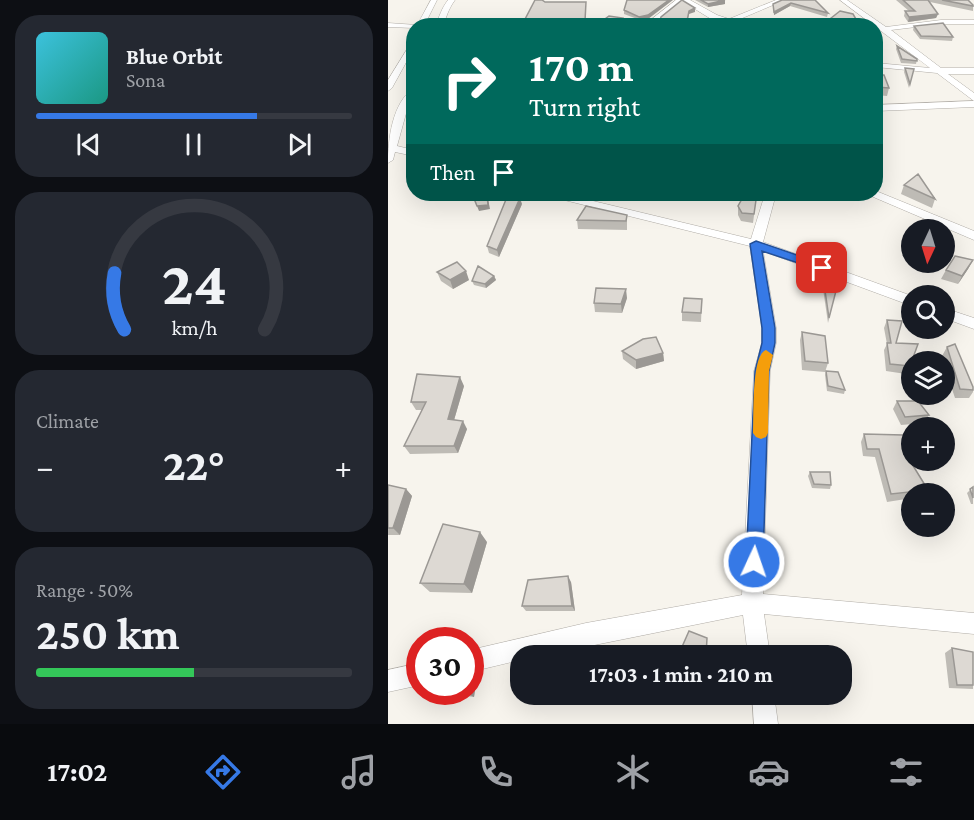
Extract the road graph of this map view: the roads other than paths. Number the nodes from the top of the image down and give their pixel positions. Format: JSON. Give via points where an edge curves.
{"nodes":[{"id":1,"x":434,"y":0,"type":"edge"},
{"id":2,"x":452,"y":0,"type":"edge"},
{"id":3,"x":680,"y":0,"type":"edge"},
{"id":4,"x":685,"y":0,"type":"edge"},
{"id":5,"x":782,"y":0,"type":"edge"},
{"id":6,"x":843,"y":0,"type":"edge"},
{"id":7,"x":670,"y":7,"type":"junction"},
{"id":8,"x":700,"y":9,"type":"junction"},
{"id":9,"x":425,"y":18,"type":"edge"},
{"id":10,"x":442,"y":18,"type":"edge"},
{"id":11,"x":656,"y":18,"type":"edge"},
{"id":12,"x":719,"y":18,"type":"edge"},
{"id":13,"x":741,"y":18,"type":"edge"},
{"id":14,"x":869,"y":18,"type":"edge"},
{"id":15,"x":973,"y":22,"type":"edge"},
{"id":16,"x":388,"y":25,"type":"edge"},
{"id":17,"x":406,"y":26,"type":"edge"},
{"id":18,"x":885,"y":29,"type":"joint"},
{"id":19,"x":406,"y":55,"type":"edge"},
{"id":20,"x":883,"y":66,"type":"edge"},
{"id":21,"x":939,"y":71,"type":"junction"},
{"id":22,"x":973,"y":71,"type":"edge"},
{"id":23,"x":388,"y":88,"type":"edge"},
{"id":24,"x":973,"y":98,"type":"edge"},
{"id":25,"x":406,"y":104,"type":"edge"},
{"id":26,"x":973,"y":104,"type":"edge"},
{"id":27,"x":883,"y":108,"type":"edge"},
{"id":28,"x":390,"y":148,"type":"edge"},
{"id":29,"x":406,"y":151,"type":"edge"},
{"id":30,"x":388,"y":160,"type":"edge"},
{"id":31,"x":883,"y":197,"type":"edge"},
{"id":32,"x":581,"y":201,"type":"edge"},
{"id":33,"x":769,"y":201,"type":"edge"},
{"id":34,"x":973,"y":236,"type":"edge"},
{"id":35,"x":756,"y":244,"type":"junction"},
{"id":36,"x":901,"y":297,"type":"edge"},
{"id":37,"x":955,"y":317,"type":"edge"},
{"id":38,"x":973,"y":324,"type":"edge"},
{"id":39,"x":752,"y":603,"type":"junction"},
{"id":40,"x":973,"y":624,"type":"edge"},
{"id":41,"x":757,"y":645,"type":"edge"},
{"id":42,"x":484,"y":659,"type":"edge"},
{"id":43,"x":406,"y":677,"type":"edge"},
{"id":44,"x":388,"y":681,"type":"edge"},
{"id":45,"x":764,"y":705,"type":"edge"},
{"id":46,"x":766,"y":724,"type":"edge"}],
"edges":[{"from":1,"to":9,"type":"street"},
{"from":2,"to":10,"type":"street"},
{"from":3,"to":7,"type":"street"},
{"from":4,"to":8,"type":"street"},
{"from":5,"to":13,"type":"street"},
{"from":6,"to":14,"type":"street"},
{"from":7,"to":8,"type":"street"},
{"from":7,"to":11,"type":"street"},
{"from":8,"to":12,"type":"street"},
{"from":15,"to":18,"type":"street"},
{"from":16,"to":17,"type":"street"},
{"from":18,"to":21,"type":"street"},
{"from":19,"to":23,"type":"street"},
{"from":20,"to":21,"type":"street"},
{"from":21,"to":22,"type":"street"},
{"from":21,"to":24,"type":"street"},
{"from":25,"to":28,"type":"street"},
{"from":26,"to":27,"type":"street"},
{"from":28,"to":29,"type":"street"},
{"from":28,"to":30,"type":"street"},
{"from":31,"to":34,"type":"street"},
{"from":32,"to":35,"type":"street"},
{"from":33,"to":35,"type":"street"},
{"from":35,"to":36,"type":"street"},
{"from":35,"to":39,"type":"street","via":[[769,343],[762,383]]},
{"from":37,"to":38,"type":"street"},
{"from":39,"to":40,"type":"street"},
{"from":39,"to":41,"type":"street"},
{"from":39,"to":42,"type":"street","via":[[586,634]]},
{"from":43,"to":44,"type":"street"},
{"from":45,"to":46,"type":"street"}]}
